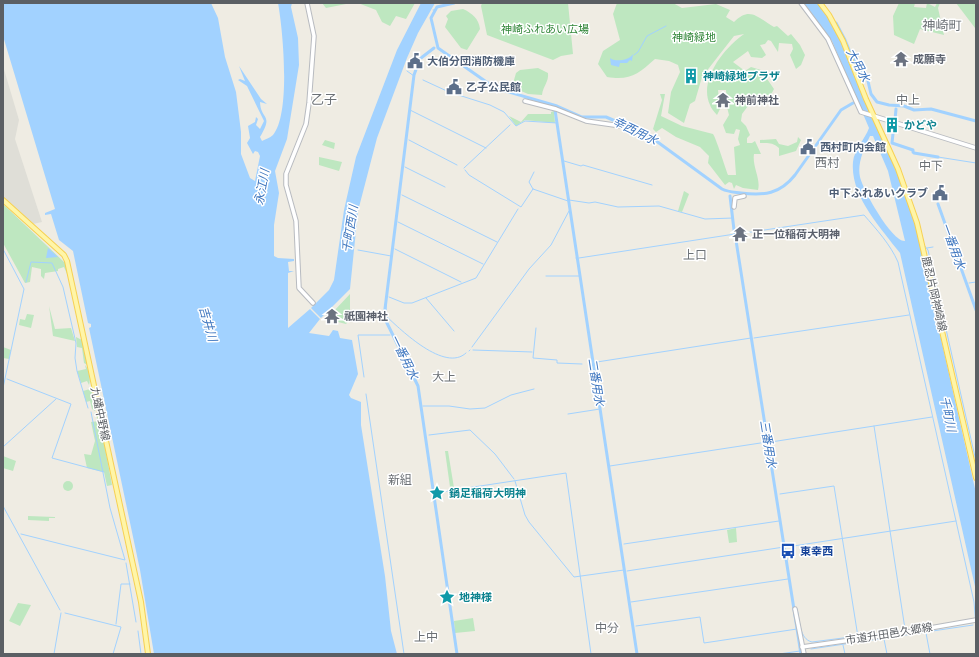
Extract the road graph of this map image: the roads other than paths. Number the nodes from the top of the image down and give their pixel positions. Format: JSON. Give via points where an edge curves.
{"nodes":[{"id":1,"x":307,"y":3,"type":"edge"},
{"id":2,"x":801,"y":3,"type":"edge"},
{"id":3,"x":820,"y":3,"type":"edge"},
{"id":4,"x":525,"y":100,"type":"dead end"},
{"id":5,"x":872,"y":116,"type":"junction"},
{"id":6,"x":621,"y":126,"type":"dead end"},
{"id":7,"x":976,"y":148,"type":"edge"},
{"id":8,"x":744,"y":196,"type":"dead end"},
{"id":9,"x":3,"y":200,"type":"edge"},
{"id":10,"x":734,"y":206,"type":"dead end"},
{"id":11,"x":313,"y":303,"type":"dead end"},
{"id":12,"x":976,"y":478,"type":"edge"},
{"id":13,"x":795,"y":609,"type":"dead end"},
{"id":14,"x":976,"y":620,"type":"edge"},
{"id":15,"x":802,"y":647,"type":"junction"},
{"id":16,"x":148,"y":654,"type":"edge"},
{"id":17,"x":804,"y":654,"type":"edge"}],
"edges":[{"from":1,"to":11,"type":"street","via":[[314,41],[306,124],[286,174],[286,185],[296,221],[299,288]]},
{"from":2,"to":5,"type":"street","via":[[828,39],[861,112]]},
{"from":3,"to":5,"type":"main road","name":"鹿忍片岡神崎線","via":[[843,41]]},
{"from":4,"to":6,"type":"street","via":[[586,121]]},
{"from":5,"to":7,"type":"street"},
{"from":5,"to":12,"type":"main road","name":"鹿忍片岡神崎線","via":[[895,163],[917,223]]},
{"from":8,"to":10,"type":"street","via":[[735,198]]},
{"from":9,"to":16,"type":"main road","name":"九蟠中野線","via":[[64,255],[67,261],[141,602]]},
{"from":13,"to":15,"type":"street"},
{"from":14,"to":15,"type":"street","name":"市道升田邑久郷線"},
{"from":15,"to":17,"type":"street"}]}
